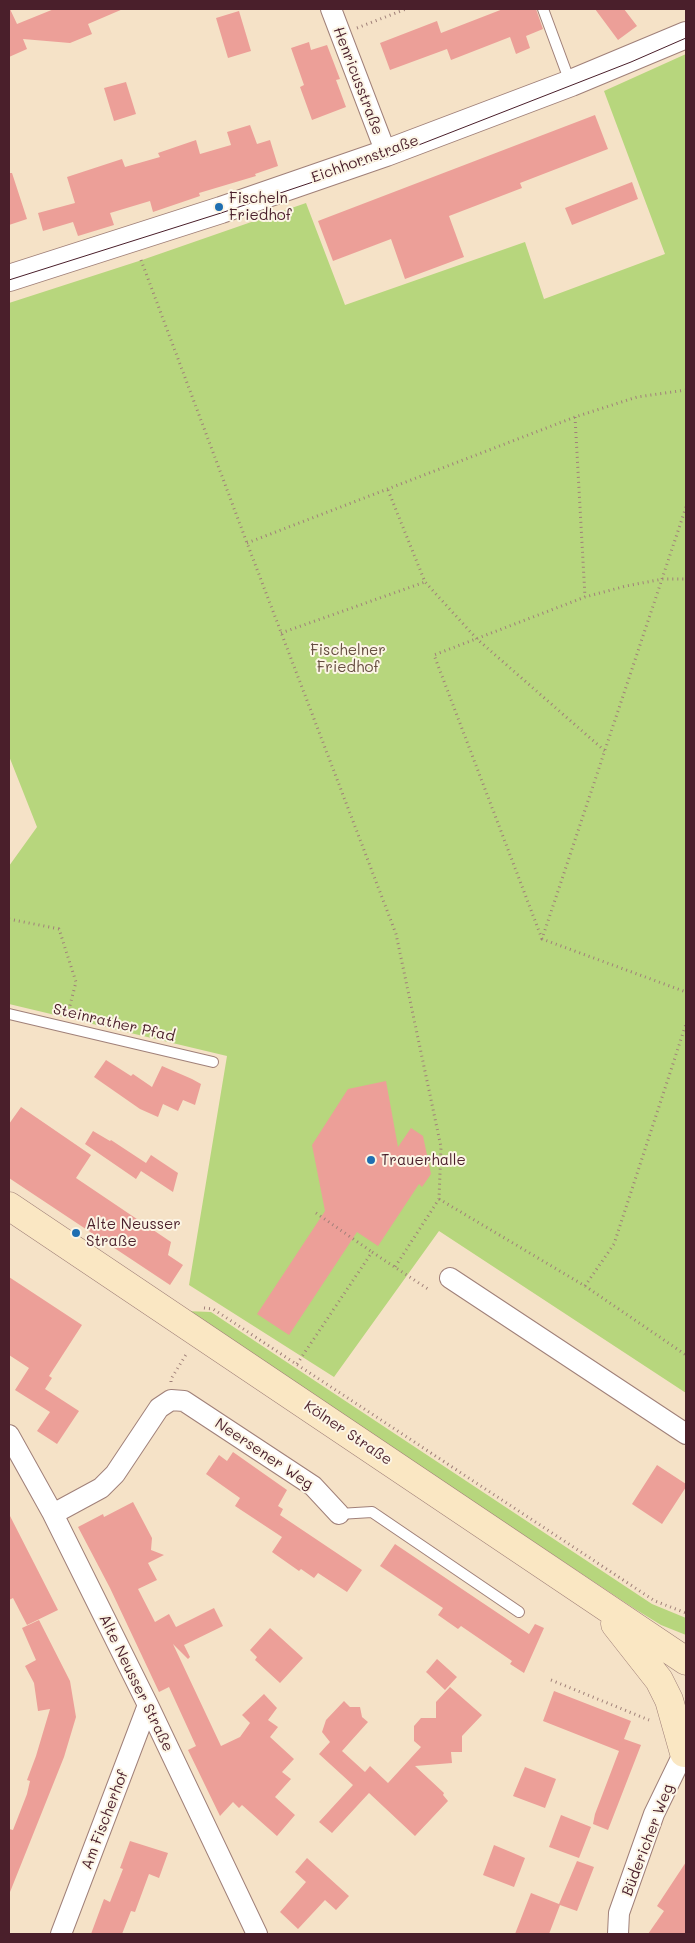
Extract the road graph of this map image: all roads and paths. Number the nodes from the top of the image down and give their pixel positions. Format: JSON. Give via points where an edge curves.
{"nodes":[{"id":1,"x":330,"y":9,"type":"edge"},
{"id":2,"x":406,"y":9,"type":"edge"},
{"id":3,"x":543,"y":9,"type":"edge"},
{"id":4,"x":340,"y":34,"type":"junction"},
{"id":5,"x":686,"y":35,"type":"edge"},
{"id":6,"x":571,"y":83,"type":"junction"},
{"id":7,"x":386,"y":152,"type":"junction"},
{"id":8,"x":134,"y":238,"type":"junction"},
{"id":9,"x":9,"y":278,"type":"edge"},
{"id":10,"x":686,"y":390,"type":"edge"},
{"id":11,"x":575,"y":417,"type":"junction"},
{"id":12,"x":388,"y":490,"type":"junction"},
{"id":13,"x":686,"y":507,"type":"edge"},
{"id":14,"x":247,"y":543,"type":"junction"},
{"id":15,"x":663,"y":579,"type":"junction"},
{"id":16,"x":686,"y":579,"type":"edge"},
{"id":17,"x":425,"y":582,"type":"junction"},
{"id":18,"x":585,"y":597,"type":"junction"},
{"id":19,"x":281,"y":633,"type":"junction"},
{"id":20,"x":476,"y":639,"type":"junction"},
{"id":21,"x":605,"y":751,"type":"junction"},
{"id":22,"x":9,"y":920,"type":"edge"},
{"id":23,"x":542,"y":939,"type":"junction"},
{"id":24,"x":686,"y":992,"type":"edge"},
{"id":25,"x":9,"y":1014,"type":"edge"},
{"id":26,"x":686,"y":1024,"type":"edge"},
{"id":27,"x":65,"y":1027,"type":"junction"},
{"id":28,"x":213,"y":1062,"type":"dead end"},
{"id":29,"x":440,"y":1199,"type":"junction"},
{"id":30,"x":9,"y":1206,"type":"edge"},
{"id":31,"x":316,"y":1213,"type":"dead end"},
{"id":32,"x":372,"y":1252,"type":"junction"},
{"id":33,"x":395,"y":1267,"type":"junction"},
{"id":34,"x":450,"y":1278,"type":"dead end"},
{"id":35,"x":585,"y":1286,"type":"junction"},
{"id":36,"x":428,"y":1289,"type":"dead end"},
{"id":37,"x":197,"y":1320,"type":"junction"},
{"id":38,"x":686,"y":1355,"type":"edge"},
{"id":39,"x":297,"y":1364,"type":"junction"},
{"id":40,"x":170,"y":1400,"type":"junction"},
{"id":41,"x":686,"y":1434,"type":"edge"},
{"id":42,"x":9,"y":1435,"type":"edge"},
{"id":43,"x":53,"y":1514,"type":"junction"},
{"id":44,"x":338,"y":1514,"type":"joint"},
{"id":45,"x":595,"y":1600,"type":"junction"},
{"id":46,"x":519,"y":1612,"type":"dead end"},
{"id":47,"x":686,"y":1613,"type":"edge"},
{"id":48,"x":686,"y":1661,"type":"edge"},
{"id":49,"x":551,"y":1680,"type":"dead end"},
{"id":50,"x":148,"y":1705,"type":"junction"},
{"id":51,"x":655,"y":1726,"type":"dead end"},
{"id":52,"x":685,"y":1750,"type":"edge"},
{"id":53,"x":61,"y":1934,"type":"edge"},
{"id":54,"x":257,"y":1934,"type":"edge"},
{"id":55,"x":618,"y":1934,"type":"edge"}],
"edges":[{"from":1,"to":4,"type":"street","name":"Henricusstraße"},
{"from":2,"to":4,"type":"path"},
{"from":3,"to":6,"type":"lane"},
{"from":4,"to":7,"type":"street","name":"Henricusstraße"},
{"from":5,"to":6,"type":"street","name":"Eichhornstraße"},
{"from":6,"to":7,"type":"street","name":"Eichhornstraße"},
{"from":7,"to":8,"type":"street","name":"Eichhornstraße"},
{"from":8,"to":9,"type":"street","name":"Eichhornstraße"},
{"from":8,"to":14,"type":"path"},
{"from":10,"to":11,"type":"path","via":[[637,397]]},
{"from":11,"to":12,"type":"path"},
{"from":11,"to":18,"type":"path"},
{"from":12,"to":14,"type":"path"},
{"from":12,"to":17,"type":"path"},
{"from":13,"to":15,"type":"path"},
{"from":14,"to":19,"type":"path"},
{"from":15,"to":16,"type":"path"},
{"from":15,"to":18,"type":"path"},
{"from":15,"to":21,"type":"path"},
{"from":17,"to":19,"type":"path"},
{"from":17,"to":20,"type":"path"},
{"from":18,"to":20,"type":"path"},
{"from":19,"to":29,"type":"path","via":[[396,934],[441,1147]]},
{"from":20,"to":21,"type":"path"},
{"from":20,"to":23,"type":"path","via":[[434,656]]},
{"from":21,"to":23,"type":"path"},
{"from":22,"to":27,"type":"path","via":[[59,929],[76,982]]},
{"from":23,"to":24,"type":"path"},
{"from":25,"to":27,"type":"lane","name":"Steinrather Pfad"},
{"from":26,"to":35,"type":"path","via":[[614,1244]]},
{"from":27,"to":28,"type":"lane","name":"Steinrather Pfad"},
{"from":29,"to":33,"type":"path"},
{"from":29,"to":35,"type":"path"},
{"from":30,"to":37,"type":"main road","name":"Kölner Straße"},
{"from":31,"to":32,"type":"path"},
{"from":32,"to":33,"type":"path"},
{"from":32,"to":39,"type":"path"},
{"from":33,"to":36,"type":"path"},
{"from":34,"to":41,"type":"street"},
{"from":35,"to":38,"type":"path"},
{"from":37,"to":39,"type":"path","via":[[213,1309]]},
{"from":37,"to":40,"type":"path","via":[[171,1379]]},
{"from":37,"to":45,"type":"main road","name":"Kölner Straße"},
{"from":39,"to":47,"type":"path","via":[[655,1601]]},
{"from":40,"to":43,"type":"street","via":[[159,1408],[115,1474],[101,1488]]},
{"from":40,"to":44,"type":"street","name":"Neersener Weg","via":[[184,1401],[313,1486]]},
{"from":42,"to":43,"type":"street","name":"Alte Neusser Straße"},
{"from":43,"to":50,"type":"street","name":"Alte Neusser Straße"},
{"from":44,"to":46,"type":"lane","name":"Neersener Weg","via":[[372,1512]]},
{"from":45,"to":48,"type":"main road","name":"Kölner Straße"},
{"from":45,"to":52,"type":"main road","via":[[659,1680]]},
{"from":49,"to":51,"type":"path","via":[[648,1719]]},
{"from":50,"to":53,"type":"street","name":"Am Fischerhof"},
{"from":50,"to":54,"type":"street","name":"Alte Neusser Straße"},
{"from":52,"to":55,"type":"street","name":"Büdericher Weg","via":[[654,1814],[620,1913]]}]}
